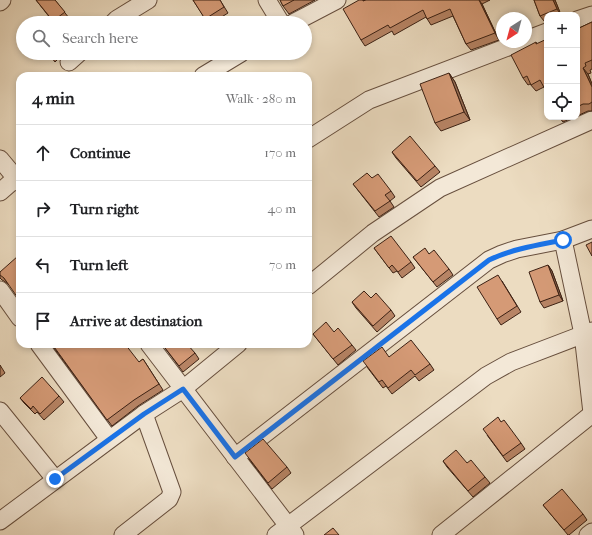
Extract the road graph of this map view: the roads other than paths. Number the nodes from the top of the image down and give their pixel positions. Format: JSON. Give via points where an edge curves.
{"nodes":[{"id":1,"x":148,"y":0,"type":"edge"},
{"id":2,"x":267,"y":0,"type":"edge"},
{"id":3,"x":337,"y":0,"type":"edge"},
{"id":4,"x":592,"y":15,"type":"edge"},
{"id":5,"x":122,"y":16,"type":"edge"},
{"id":6,"x":277,"y":16,"type":"edge"},
{"id":7,"x":306,"y":16,"type":"edge"},
{"id":8,"x":580,"y":19,"type":"edge"},
{"id":9,"x":544,"y":33,"type":"edge"},
{"id":10,"x":532,"y":38,"type":"edge"},
{"id":11,"x":505,"y":48,"type":"edge"},
{"id":12,"x":229,"y":60,"type":"edge"},
{"id":13,"x":210,"y":72,"type":"edge"},
{"id":14,"x":592,"y":120,"type":"edge"},
{"id":15,"x":312,"y":136,"type":"edge"},
{"id":16,"x":0,"y":159,"type":"edge"},
{"id":17,"x":16,"y":179,"type":"edge"},
{"id":18,"x":16,"y":182,"type":"edge"},
{"id":19,"x":0,"y":192,"type":"edge"},
{"id":20,"x":592,"y":229,"type":"edge"},
{"id":21,"x":563,"y":240,"type":"junction"},
{"id":22,"x":312,"y":283,"type":"edge"},
{"id":23,"x":0,"y":290,"type":"edge"},
{"id":24,"x":16,"y":312,"type":"edge"},
{"id":25,"x":587,"y":332,"type":"edge"},
{"id":26,"x":42,"y":348,"type":"edge"},
{"id":27,"x":152,"y":348,"type":"edge"},
{"id":28,"x":233,"y":348,"type":"edge"},
{"id":29,"x":183,"y":389,"type":"junction"},
{"id":30,"x":0,"y":412,"type":"edge"},
{"id":31,"x":592,"y":413,"type":"edge"},
{"id":32,"x":144,"y":414,"type":"junction"},
{"id":33,"x":109,"y":439,"type":"junction"},
{"id":34,"x":235,"y":457,"type":"junction"},
{"id":35,"x":55,"y":479,"type":"junction"},
{"id":36,"x":0,"y":520,"type":"edge"},
{"id":37,"x":287,"y":532,"type":"edge"},
{"id":38,"x":592,"y":532,"type":"edge"},
{"id":39,"x":123,"y":535,"type":"edge"},
{"id":40,"x":441,"y":535,"type":"edge"},
{"id":41,"x":588,"y":535,"type":"edge"}],
"edges":[{"from":1,"to":5,"type":"street"},
{"from":2,"to":6,"type":"street"},
{"from":3,"to":7,"type":"street"},
{"from":4,"to":8,"type":"street"},
{"from":9,"to":10,"type":"street"},
{"from":11,"to":15,"type":"street","via":[[368,100]]},
{"from":12,"to":13,"type":"street"},
{"from":14,"to":22,"type":"street","via":[[440,188],[373,233]]},
{"from":16,"to":17,"type":"street"},
{"from":18,"to":19,"type":"street"},
{"from":20,"to":21,"type":"street"},
{"from":21,"to":25,"type":"street"},
{"from":21,"to":34,"type":"street","via":[[517,249],[489,260]]},
{"from":23,"to":24,"type":"street"},
{"from":25,"to":31,"type":"street"},
{"from":25,"to":37,"type":"street","via":[[511,362],[486,376]]},
{"from":26,"to":33,"type":"street"},
{"from":27,"to":29,"type":"street"},
{"from":28,"to":29,"type":"street"},
{"from":29,"to":32,"type":"street"},
{"from":29,"to":34,"type":"street"},
{"from":30,"to":35,"type":"street"},
{"from":31,"to":40,"type":"street"},
{"from":32,"to":33,"type":"street"},
{"from":32,"to":39,"type":"street","via":[[172,492],[169,498]]},
{"from":33,"to":35,"type":"street"},
{"from":34,"to":37,"type":"street"},
{"from":35,"to":36,"type":"street"},
{"from":38,"to":41,"type":"street"}]}
